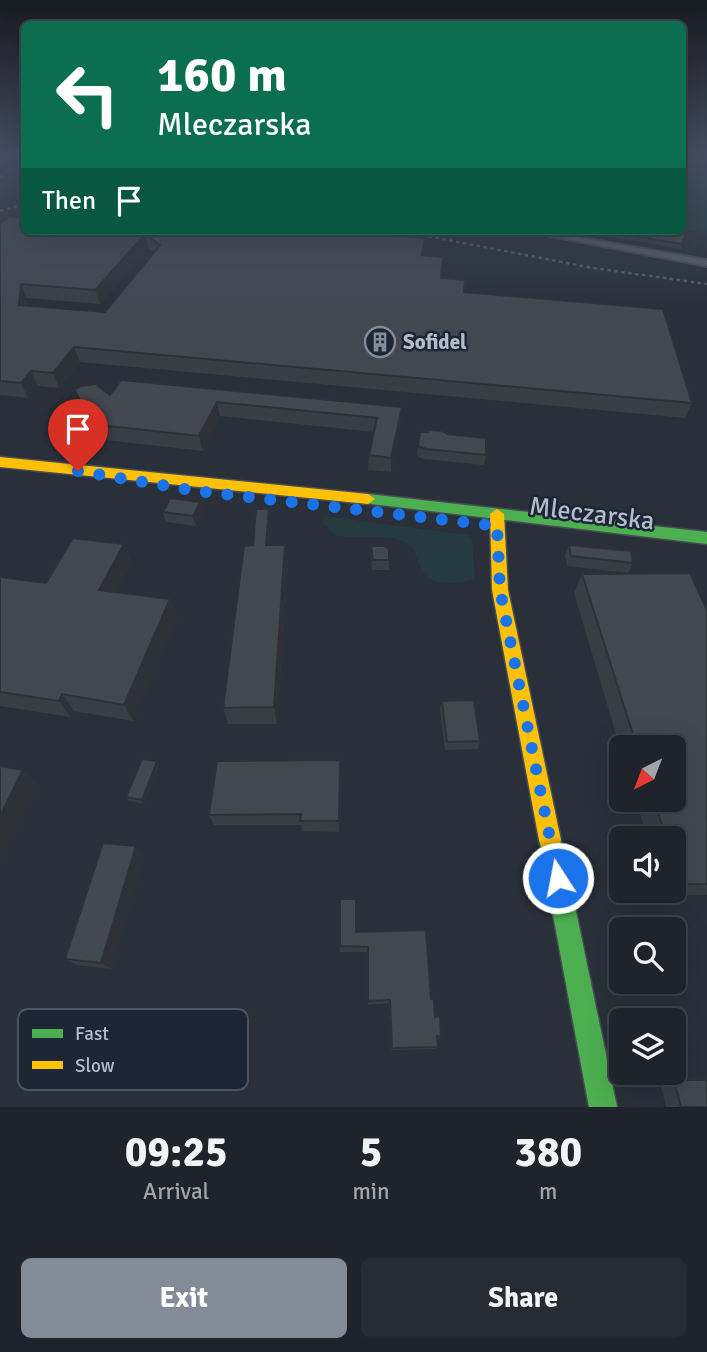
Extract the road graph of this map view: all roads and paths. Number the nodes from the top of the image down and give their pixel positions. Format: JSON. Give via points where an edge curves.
{"nodes":[{"id":1,"x":551,"y":235,"type":"edge"},
{"id":2,"x":707,"y":263,"type":"edge"},
{"id":3,"x":0,"y":462,"type":"edge"},
{"id":4,"x":497,"y":520,"type":"junction"},
{"id":5,"x":707,"y":538,"type":"edge"},
{"id":6,"x":707,"y":551,"type":"edge"},
{"id":7,"x":603,"y":1107,"type":"edge"}],
"edges":[{"from":1,"to":2,"type":"street"},
{"from":3,"to":4,"type":"main road","name":"Mleczarska","via":[[250,485]]},
{"from":4,"to":5,"type":"main road","name":"Mleczarska"},
{"from":4,"to":6,"type":"main road","name":"Mleczarska"},
{"from":4,"to":7,"type":"main road","via":[[500,590]]}]}
